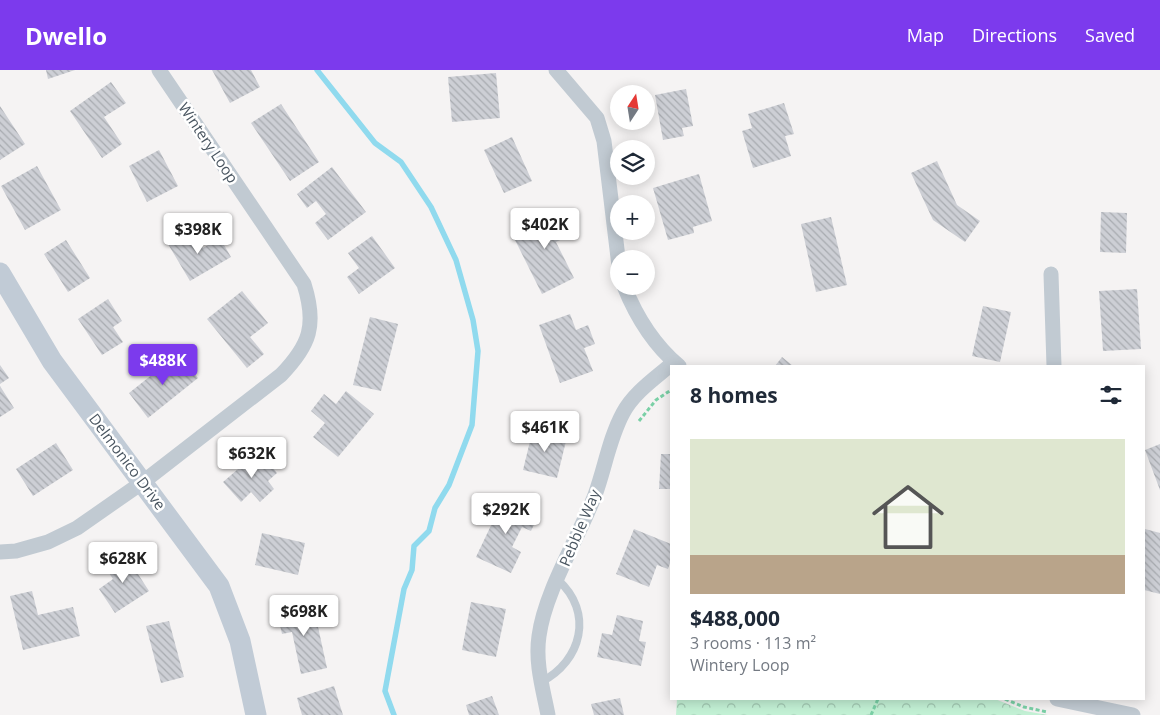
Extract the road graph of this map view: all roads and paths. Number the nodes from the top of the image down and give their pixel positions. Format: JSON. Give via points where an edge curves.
{"nodes":[{"id":1,"x":159,"y":70,"type":"edge"},
{"id":2,"x":556,"y":70,"type":"edge"},
{"id":3,"x":617,"y":250,"type":"edge"},
{"id":4,"x":0,"y":273,"type":"edge"},
{"id":5,"x":1051,"y":274,"type":"dead end"},
{"id":6,"x":628,"y":295,"type":"edge"},
{"id":7,"x":677,"y":364,"type":"edge"},
{"id":8,"x":1054,"y":365,"type":"edge"},
{"id":9,"x":670,"y":369,"type":"edge"},
{"id":10,"x":670,"y":391,"type":"edge"},
{"id":11,"x":636,"y":428,"type":"dead end"},
{"id":12,"x":142,"y":482,"type":"junction"},
{"id":13,"x":0,"y":552,"type":"edge"},
{"id":14,"x":558,"y":580,"type":"junction"},
{"id":15,"x":541,"y":682,"type":"junction"},
{"id":16,"x":878,"y":700,"type":"edge"},
{"id":17,"x":1006,"y":700,"type":"edge"},
{"id":18,"x":1062,"y":700,"type":"edge"},
{"id":19,"x":1051,"y":713,"type":"dead end"},
{"id":20,"x":256,"y":715,"type":"edge"},
{"id":21,"x":548,"y":715,"type":"edge"},
{"id":22,"x":871,"y":715,"type":"edge"},
{"id":23,"x":1133,"y":715,"type":"edge"}],
"edges":[{"from":1,"to":12,"type":"street","name":"Wintery Loop","via":[[304,284],[311,306],[309,332],[299,356],[281,376]]},
{"from":2,"to":3,"type":"street","via":[[596,118],[604,141]]},
{"from":4,"to":12,"type":"street","name":"Delmonico Drive","via":[[52,362]]},
{"from":5,"to":8,"type":"street"},
{"from":6,"to":7,"type":"street","via":[[645,327]]},
{"from":9,"to":14,"type":"street","name":"Pebble Way","via":[[642,390],[624,411],[596,494]]},
{"from":10,"to":11,"type":"path","via":[[656,400]]},
{"from":12,"to":13,"type":"street","name":"Wintery Loop","via":[[77,528],[16,552]]},
{"from":12,"to":20,"type":"street","name":"Delmonico Drive","via":[[219,586],[240,642]]},
{"from":14,"to":15,"type":"street","name":"Pebble Way","via":[[544,611],[539,636]]},
{"from":14,"to":15,"type":"lane","via":[[570,591],[576,604],[580,620],[579,637],[566,666]]},
{"from":15,"to":21,"type":"street","name":"Pebble Way"},
{"from":16,"to":22,"type":"path"},
{"from":17,"to":19,"type":"path"},
{"from":18,"to":23,"type":"street"}]}
